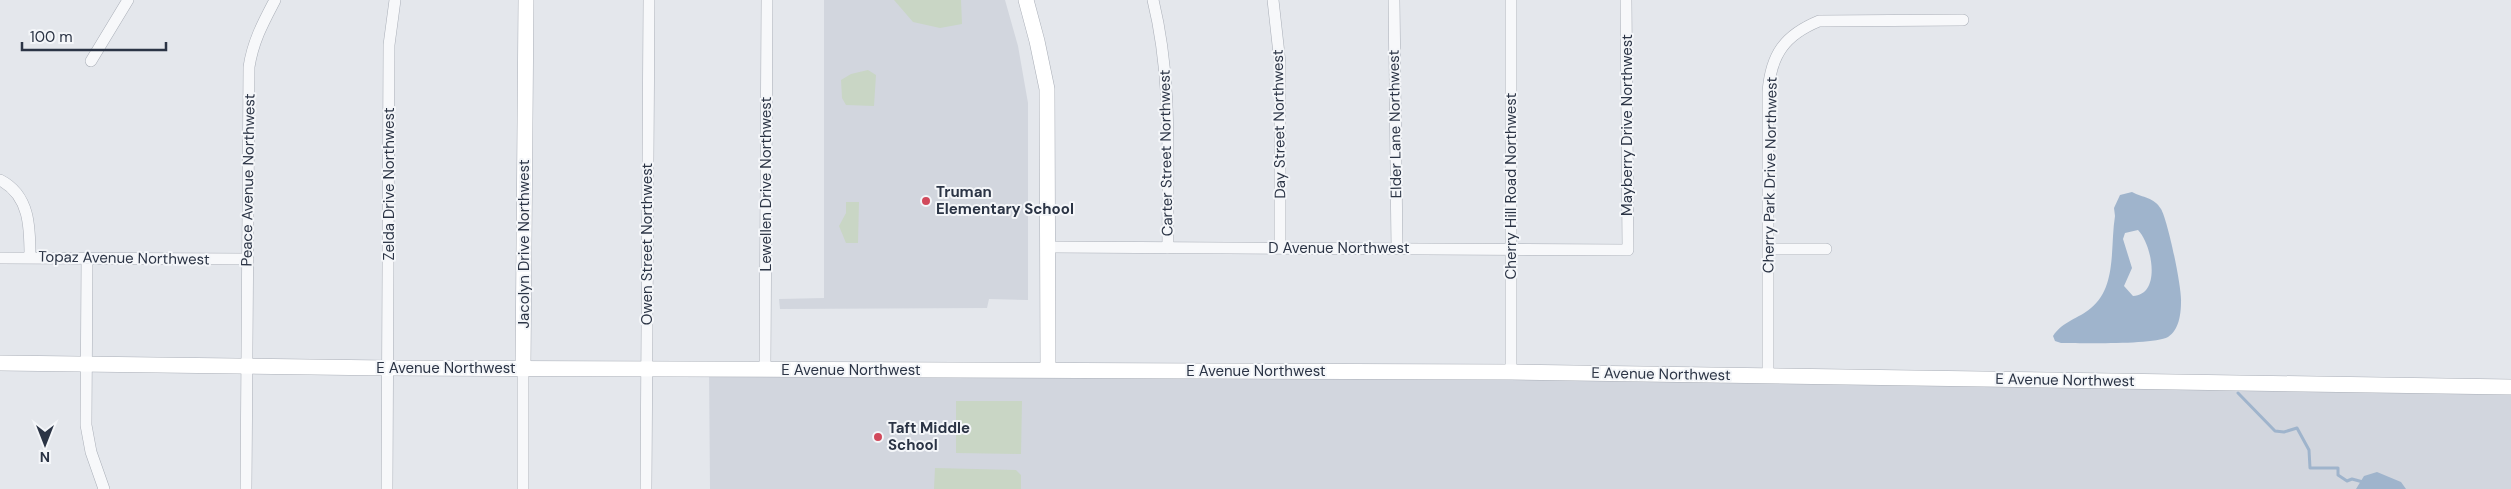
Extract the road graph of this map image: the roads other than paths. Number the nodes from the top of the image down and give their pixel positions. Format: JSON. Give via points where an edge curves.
{"nodes":[{"id":1,"x":128,"y":0,"type":"edge"},
{"id":2,"x":275,"y":0,"type":"edge"},
{"id":3,"x":395,"y":0,"type":"edge"},
{"id":4,"x":526,"y":0,"type":"edge"},
{"id":5,"x":649,"y":0,"type":"edge"},
{"id":6,"x":767,"y":0,"type":"edge"},
{"id":7,"x":1026,"y":0,"type":"edge"},
{"id":8,"x":1153,"y":0,"type":"edge"},
{"id":9,"x":1273,"y":0,"type":"edge"},
{"id":10,"x":1394,"y":0,"type":"edge"},
{"id":11,"x":1511,"y":0,"type":"edge"},
{"id":12,"x":1626,"y":0,"type":"edge"},
{"id":13,"x":1963,"y":20,"type":"dead end"},
{"id":14,"x":91,"y":61,"type":"dead end"},
{"id":15,"x":0,"y":180,"type":"edge"},
{"id":16,"x":1049,"y":247,"type":"junction"},
{"id":17,"x":1168,"y":248,"type":"junction"},
{"id":18,"x":1280,"y":248,"type":"junction"},
{"id":19,"x":1396,"y":249,"type":"junction"},
{"id":20,"x":1510,"y":249,"type":"junction"},
{"id":21,"x":1826,"y":249,"type":"dead end"},
{"id":22,"x":1628,"y":250,"type":"joint"},
{"id":23,"x":1768,"y":250,"type":"junction"},
{"id":24,"x":30,"y":257,"type":"junction"},
{"id":25,"x":0,"y":258,"type":"edge"},
{"id":26,"x":88,"y":258,"type":"junction"},
{"id":27,"x":248,"y":259,"type":"junction"},
{"id":28,"x":0,"y":363,"type":"edge"},
{"id":29,"x":86,"y":364,"type":"junction"},
{"id":30,"x":246,"y":366,"type":"junction"},
{"id":31,"x":388,"y":368,"type":"junction"},
{"id":32,"x":523,"y":368,"type":"junction"},
{"id":33,"x":646,"y":368,"type":"junction"},
{"id":34,"x":765,"y":369,"type":"junction"},
{"id":35,"x":1048,"y":370,"type":"junction"},
{"id":36,"x":1511,"y":372,"type":"junction"},
{"id":37,"x":1768,"y":375,"type":"junction"},
{"id":38,"x":2511,"y":387,"type":"edge"},
{"id":39,"x":104,"y":489,"type":"edge"},
{"id":40,"x":246,"y":489,"type":"edge"},
{"id":41,"x":387,"y":489,"type":"edge"},
{"id":42,"x":523,"y":489,"type":"edge"},
{"id":43,"x":646,"y":489,"type":"edge"}],
"edges":[{"from":1,"to":14,"type":"street"},
{"from":2,"to":27,"type":"street","name":"Peace Avenue Northwest","via":[[259,30],[249,67]]},
{"from":3,"to":31,"type":"street","name":"Zelda Drive Northwest","via":[[389,45]]},
{"from":4,"to":32,"type":"street","name":"Jacolyn Drive Northwest"},
{"from":5,"to":33,"type":"street","name":"Owen Street Northwest"},
{"from":6,"to":34,"type":"street","name":"Lewellen Drive Northwest"},
{"from":7,"to":16,"type":"street","via":[[1047,89]]},
{"from":8,"to":17,"type":"street","name":"Carter Street Northwest","via":[[1167,84]]},
{"from":9,"to":18,"type":"street","name":"Day Street Northwest","via":[[1280,62]]},
{"from":10,"to":19,"type":"street","name":"Elder Lane Northwest"},
{"from":11,"to":20,"type":"street","name":"Cherry Hill Road Northwest"},
{"from":12,"to":22,"type":"street","name":"Mayberry Drive Northwest"},
{"from":13,"to":23,"type":"street","name":"Cherry Park Drive Northwest","via":[[1836,19],[1819,21],[1788,39],[1770,73]]},
{"from":15,"to":24,"type":"street","via":[[17,194],[26,208],[30,224]]},
{"from":16,"to":17,"type":"street","name":"D Avenue Northwest"},
{"from":16,"to":35,"type":"street"},
{"from":17,"to":18,"type":"street","name":"D Avenue Northwest"},
{"from":18,"to":19,"type":"street","name":"D Avenue Northwest"},
{"from":19,"to":20,"type":"street","name":"D Avenue Northwest"},
{"from":20,"to":22,"type":"street","name":"D Avenue Northwest"},
{"from":20,"to":36,"type":"street","name":"Cherry Hill Road Northwest"},
{"from":21,"to":23,"type":"street"},
{"from":23,"to":37,"type":"street","name":"Cherry Park Drive Northwest"},
{"from":24,"to":25,"type":"street","name":"Topaz Avenue Northwest"},
{"from":24,"to":26,"type":"street","name":"Topaz Avenue Northwest"},
{"from":26,"to":27,"type":"street","name":"Topaz Avenue Northwest"},
{"from":26,"to":29,"type":"street"},
{"from":27,"to":30,"type":"street","name":"Peace Avenue Northwest"},
{"from":28,"to":29,"type":"street","name":"E Avenue Northwest"},
{"from":29,"to":30,"type":"street","name":"E Avenue Northwest"},
{"from":29,"to":39,"type":"street","via":[[86,425]]},
{"from":30,"to":31,"type":"street","name":"E Avenue Northwest"},
{"from":30,"to":40,"type":"street","name":"Peace Avenue Northwest"},
{"from":31,"to":32,"type":"street","name":"E Avenue Northwest"},
{"from":31,"to":41,"type":"street","name":"Zelda Drive Northwest"},
{"from":32,"to":33,"type":"street","name":"E Avenue Northwest"},
{"from":32,"to":42,"type":"street","name":"Jacolyn Drive Northwest"},
{"from":33,"to":34,"type":"street","name":"E Avenue Northwest"},
{"from":33,"to":43,"type":"street","name":"Owen Street Northwest"},
{"from":34,"to":35,"type":"street","name":"E Avenue Northwest"},
{"from":35,"to":36,"type":"street","name":"E Avenue Northwest"},
{"from":36,"to":37,"type":"street","name":"E Avenue Northwest"},
{"from":37,"to":38,"type":"street","name":"E Avenue Northwest"}]}
